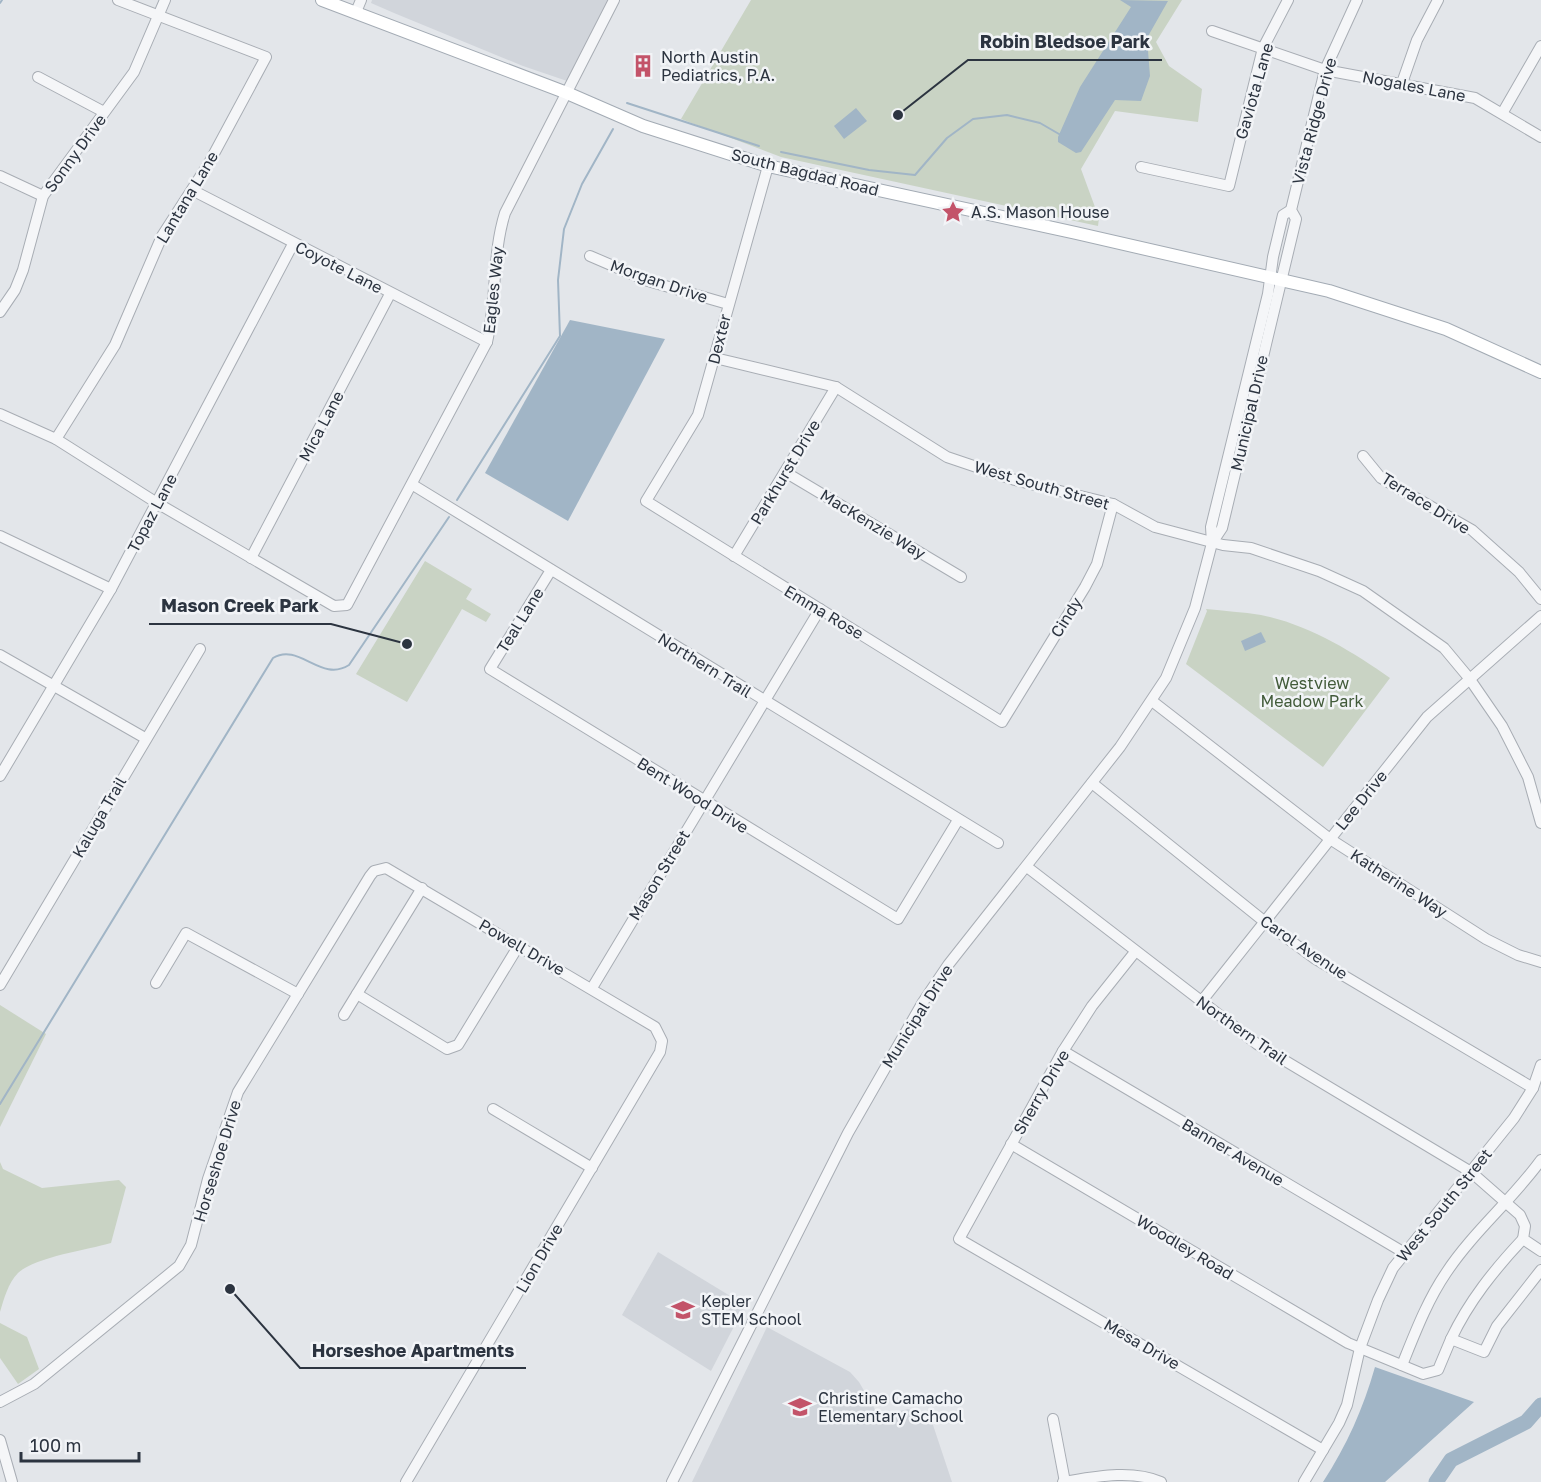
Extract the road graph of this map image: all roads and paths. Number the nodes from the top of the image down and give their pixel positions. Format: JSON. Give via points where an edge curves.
{"nodes":[{"id":1,"x":118,"y":0,"type":"edge"},
{"id":2,"x":165,"y":0,"type":"edge"},
{"id":3,"x":322,"y":0,"type":"edge"},
{"id":4,"x":361,"y":0,"type":"edge"},
{"id":5,"x":614,"y":0,"type":"edge"},
{"id":6,"x":1288,"y":0,"type":"edge"},
{"id":7,"x":1357,"y":0,"type":"edge"},
{"id":8,"x":1438,"y":0,"type":"edge"},
{"id":9,"x":356,"y":12,"type":"junction"},
{"id":10,"x":159,"y":16,"type":"junction"},
{"id":11,"x":1212,"y":31,"type":"dead end"},
{"id":12,"x":1541,"y":46,"type":"edge"},
{"id":13,"x":1263,"y":48,"type":"junction"},
{"id":14,"x":1325,"y":70,"type":"junction"},
{"id":15,"x":38,"y":77,"type":"dead end"},
{"id":16,"x":1402,"y":83,"type":"junction"},
{"id":17,"x":567,"y":93,"type":"junction"},
{"id":18,"x":104,"y":112,"type":"junction"},
{"id":19,"x":1503,"y":112,"type":"junction"},
{"id":20,"x":1541,"y":136,"type":"edge"},
{"id":21,"x":768,"y":166,"type":"junction"},
{"id":22,"x":1141,"y":167,"type":"dead end"},
{"id":23,"x":0,"y":176,"type":"edge"},
{"id":24,"x":192,"y":190,"type":"junction"},
{"id":25,"x":43,"y":196,"type":"junction"},
{"id":26,"x":293,"y":244,"type":"junction"},
{"id":27,"x":590,"y":256,"type":"dead end"},
{"id":28,"x":1275,"y":279,"type":"junction"},
{"id":29,"x":390,"y":294,"type":"junction"},
{"id":30,"x":728,"y":304,"type":"junction"},
{"id":31,"x":2,"y":305,"type":"edge"},
{"id":32,"x":487,"y":342,"type":"junction"},
{"id":33,"x":715,"y":358,"type":"junction"},
{"id":34,"x":1541,"y":372,"type":"edge"},
{"id":35,"x":836,"y":387,"type":"junction"},
{"id":36,"x":0,"y":414,"type":"edge"},
{"id":37,"x":56,"y":439,"type":"junction"},
{"id":38,"x":1364,"y":456,"type":"dead end"},
{"id":39,"x":785,"y":472,"type":"junction"},
{"id":40,"x":412,"y":485,"type":"junction"},
{"id":41,"x":646,"y":501,"type":"joint"},
{"id":42,"x":157,"y":503,"type":"junction"},
{"id":43,"x":1113,"y":504,"type":"junction"},
{"id":44,"x":0,"y":536,"type":"edge"},
{"id":45,"x":1212,"y":543,"type":"junction"},
{"id":46,"x":734,"y":556,"type":"junction"},
{"id":47,"x":251,"y":558,"type":"junction"},
{"id":48,"x":551,"y":570,"type":"junction"},
{"id":49,"x":961,"y":577,"type":"dead end"},
{"id":50,"x":111,"y":590,"type":"junction"},
{"id":51,"x":1541,"y":599,"type":"edge"},
{"id":52,"x":820,"y":609,"type":"junction"},
{"id":53,"x":1541,"y":616,"type":"edge"},
{"id":54,"x":200,"y":649,"type":"dead end"},
{"id":55,"x":0,"y":655,"type":"edge"},
{"id":56,"x":490,"y":669,"type":"joint"},
{"id":57,"x":1469,"y":678,"type":"junction"},
{"id":58,"x":54,"y":685,"type":"junction"},
{"id":59,"x":765,"y":701,"type":"junction"},
{"id":60,"x":1152,"y":701,"type":"junction"},
{"id":61,"x":1002,"y":722,"type":"joint"},
{"id":62,"x":145,"y":738,"type":"junction"},
{"id":63,"x":0,"y":776,"type":"edge"},
{"id":64,"x":1092,"y":783,"type":"junction"},
{"id":65,"x":703,"y":801,"type":"junction"},
{"id":66,"x":958,"y":820,"type":"junction"},
{"id":67,"x":1541,"y":823,"type":"edge"},
{"id":68,"x":1330,"y":839,"type":"junction"},
{"id":69,"x":998,"y":843,"type":"dead end"},
{"id":70,"x":1027,"y":867,"type":"junction"},
{"id":71,"x":380,"y":869,"type":"joint"},
{"id":72,"x":422,"y":888,"type":"junction"},
{"id":73,"x":1265,"y":922,"type":"junction"},
{"id":74,"x":519,"y":945,"type":"junction"},
{"id":75,"x":1135,"y":952,"type":"junction"},
{"id":76,"x":0,"y":961,"type":"edge"},
{"id":77,"x":1541,"y":962,"type":"edge"},
{"id":78,"x":11,"y":967,"type":"junction"},
{"id":79,"x":156,"y":983,"type":"dead end"},
{"id":80,"x":0,"y":985,"type":"edge"},
{"id":81,"x":592,"y":988,"type":"junction"},
{"id":82,"x":298,"y":993,"type":"junction"},
{"id":83,"x":357,"y":994,"type":"junction"},
{"id":84,"x":1202,"y":1002,"type":"junction"},
{"id":85,"x":344,"y":1015,"type":"dead end"},
{"id":86,"x":660,"y":1032,"type":"joint"},
{"id":87,"x":1064,"y":1051,"type":"junction"},
{"id":88,"x":1541,"y":1065,"type":"edge"},
{"id":89,"x":1533,"y":1088,"type":"junction"},
{"id":90,"x":493,"y":1109,"type":"dead end"},
{"id":91,"x":1011,"y":1144,"type":"junction"},
{"id":92,"x":1541,"y":1160,"type":"edge"},
{"id":93,"x":592,"y":1168,"type":"junction"},
{"id":94,"x":1471,"y":1172,"type":"junction"},
{"id":95,"x":1507,"y":1204,"type":"junction"},
{"id":96,"x":959,"y":1239,"type":"joint"},
{"id":97,"x":1523,"y":1239,"type":"junction"},
{"id":98,"x":1541,"y":1251,"type":"edge"},
{"id":99,"x":1403,"y":1252,"type":"junction"},
{"id":100,"x":1541,"y":1270,"type":"edge"},
{"id":101,"x":1451,"y":1339,"type":"junction"},
{"id":102,"x":1360,"y":1348,"type":"junction"},
{"id":103,"x":1402,"y":1365,"type":"junction"},
{"id":104,"x":0,"y":1402,"type":"edge"},
{"id":105,"x":1053,"y":1419,"type":"dead end"},
{"id":106,"x":0,"y":1440,"type":"edge"},
{"id":107,"x":1323,"y":1450,"type":"junction"},
{"id":108,"x":12,"y":1482,"type":"edge"},
{"id":109,"x":406,"y":1482,"type":"edge"},
{"id":110,"x":672,"y":1482,"type":"edge"},
{"id":111,"x":1064,"y":1482,"type":"edge"},
{"id":112,"x":1161,"y":1482,"type":"edge"},
{"id":113,"x":1304,"y":1482,"type":"edge"}],
"edges":[{"from":1,"to":10,"type":"street"},
{"from":2,"to":10,"type":"street","name":"Sonny Drive"},
{"from":3,"to":9,"type":"main road","name":"South Bagdad Road"},
{"from":4,"to":9,"type":"street"},
{"from":5,"to":17,"type":"street","name":"Eagles Way"},
{"from":6,"to":13,"type":"street","name":"Gaviota Lane"},
{"from":7,"to":14,"type":"street","name":"Vista Ridge Drive"},
{"from":8,"to":16,"type":"street","via":[[1417,40]]},
{"from":9,"to":17,"type":"main road","name":"South Bagdad Road"},
{"from":10,"to":18,"type":"street","name":"Sonny Drive","via":[[134,72]]},
{"from":10,"to":24,"type":"street","name":"Lantana Lane","via":[[266,57]]},
{"from":11,"to":13,"type":"street","name":"Nogales Lane"},
{"from":12,"to":19,"type":"street"},
{"from":13,"to":14,"type":"street","name":"Nogales Lane"},
{"from":13,"to":22,"type":"street","name":"Gaviota Lane","via":[[1229,186]]},
{"from":14,"to":16,"type":"street","name":"Nogales Lane"},
{"from":14,"to":28,"type":"street","name":"Vista Ridge Drive","via":[[1291,210],[1283,215]]},
{"from":15,"to":18,"type":"street"},
{"from":16,"to":19,"type":"street","name":"Nogales Lane","via":[[1475,98]]},
{"from":17,"to":21,"type":"main road","name":"South Bagdad Road","via":[[643,126]]},
{"from":17,"to":32,"type":"street","name":"Eagles Way","via":[[503,219]]},
{"from":18,"to":25,"type":"street","name":"Sonny Drive"},
{"from":19,"to":20,"type":"street","name":"Nogales Lane"},
{"from":21,"to":28,"type":"main road","name":"South Bagdad Road"},
{"from":21,"to":30,"type":"street","name":"Dexter"},
{"from":23,"to":25,"type":"street"},
{"from":24,"to":26,"type":"street","name":"Coyote Lane"},
{"from":24,"to":37,"type":"street","name":"Lantana Lane","via":[[162,236],[110,353]]},
{"from":25,"to":31,"type":"street","name":"Sonny Drive","via":[[23,270]]},
{"from":26,"to":29,"type":"street","name":"Coyote Lane"},
{"from":26,"to":42,"type":"street","name":"Topaz Lane"},
{"from":27,"to":30,"type":"street","name":"Morgan Drive","via":[[648,281]]},
{"from":28,"to":34,"type":"main road","name":"South Bagdad Road","via":[[1358,299],[1446,328]]},
{"from":28,"to":45,"type":"street","name":"Municipal Drive","via":[[1231,466],[1222,528]]},
{"from":29,"to":32,"type":"street","name":"Coyote Lane"},
{"from":29,"to":47,"type":"street","name":"Mica Lane"},
{"from":30,"to":33,"type":"street","name":"Dexter"},
{"from":32,"to":40,"type":"street","name":"Eagles Way"},
{"from":33,"to":35,"type":"street","name":"West South Street"},
{"from":33,"to":41,"type":"street","name":"Dexter","via":[[698,415]]},
{"from":35,"to":39,"type":"street","name":"Parkhurst Drive"},
{"from":35,"to":43,"type":"street","name":"West South Street","via":[[947,457],[1015,480]]},
{"from":36,"to":37,"type":"street"},
{"from":37,"to":42,"type":"street"},
{"from":38,"to":51,"type":"street","name":"Terrace Drive","via":[[1381,478],[1472,531],[1519,572]]},
{"from":39,"to":46,"type":"street","name":"Parkhurst Drive"},
{"from":39,"to":49,"type":"street","name":"MacKenzie Way"},
{"from":40,"to":47,"type":"street","name":"Eagles Way","via":[[352,600],[344,606],[334,606]]},
{"from":40,"to":48,"type":"street","name":"Northern Trail"},
{"from":41,"to":46,"type":"street","name":"Emma Rose"},
{"from":42,"to":47,"type":"street"},
{"from":42,"to":50,"type":"street","name":"Topaz Lane"},
{"from":43,"to":45,"type":"street","name":"West South Street","via":[[1155,527]]},
{"from":43,"to":61,"type":"street","name":"Cindy","via":[[1096,564],[1085,587]]},
{"from":44,"to":50,"type":"street"},
{"from":45,"to":57,"type":"street","name":"West South Street","via":[[1251,548],[1363,591],[1444,648]]},
{"from":45,"to":60,"type":"street","name":"Municipal Drive","via":[[1186,633]]},
{"from":46,"to":52,"type":"street","name":"Emma Rose"},
{"from":48,"to":56,"type":"street","name":"Teal Lane"},
{"from":48,"to":59,"type":"street","name":"Northern Trail"},
{"from":50,"to":58,"type":"street","name":"Topaz Lane"},
{"from":52,"to":59,"type":"street","name":"Mason Street"},
{"from":52,"to":61,"type":"street","name":"Emma Rose"},
{"from":53,"to":57,"type":"street","name":"Lee Drive"},
{"from":54,"to":62,"type":"street","name":"Kaluga Trail"},
{"from":55,"to":58,"type":"street"},
{"from":56,"to":65,"type":"street","name":"Bent Wood Drive"},
{"from":57,"to":67,"type":"street","name":"West South Street","via":[[1502,726],[1528,777]]},
{"from":57,"to":68,"type":"street","name":"Lee Drive","via":[[1427,717]]},
{"from":58,"to":62,"type":"street"},
{"from":58,"to":63,"type":"street","name":"Topaz Lane"},
{"from":59,"to":65,"type":"street","name":"Mason Street"},
{"from":59,"to":66,"type":"street","name":"Northern Trail"},
{"from":60,"to":64,"type":"street","name":"Municipal Drive"},
{"from":60,"to":68,"type":"street","name":"Katherine Way"},
{"from":62,"to":78,"type":"street","name":"Kaluga Trail"},
{"from":64,"to":70,"type":"street","name":"Municipal Drive"},
{"from":64,"to":73,"type":"street","name":"Carol Avenue"},
{"from":65,"to":66,"type":"street","name":"Bent Wood Drive","via":[[897,919]]},
{"from":65,"to":81,"type":"street","name":"Mason Street"},
{"from":66,"to":69,"type":"street","name":"Northern Trail"},
{"from":68,"to":73,"type":"street","name":"Lee Drive"},
{"from":68,"to":77,"type":"street","name":"Katherine Way","via":[[1486,939],[1518,956]]},
{"from":70,"to":75,"type":"street","name":"Northern Trail"},
{"from":70,"to":110,"type":"street","name":"Municipal Drive","via":[[940,976],[907,1029],[848,1133]]},
{"from":71,"to":72,"type":"street","name":"Powell Drive","via":[[390,870]]},
{"from":71,"to":82,"type":"street","name":"Horseshoe Drive","via":[[370,876]]},
{"from":72,"to":74,"type":"street","name":"Powell Drive"},
{"from":72,"to":83,"type":"street"},
{"from":73,"to":84,"type":"street","name":"Lee Drive"},
{"from":73,"to":89,"type":"street","name":"Carol Avenue","via":[[1314,958]]},
{"from":74,"to":81,"type":"street","name":"Powell Drive"},
{"from":74,"to":83,"type":"street","via":[[458,1045],[447,1048]]},
{"from":75,"to":84,"type":"street","name":"Northern Trail"},
{"from":75,"to":87,"type":"street","name":"Sherry Drive","via":[[1092,1006]]},
{"from":76,"to":78,"type":"street"},
{"from":78,"to":80,"type":"street","name":"Kaluga Trail"},
{"from":79,"to":82,"type":"street","via":[[186,933]]},
{"from":81,"to":86,"type":"street","name":"Powell Drive"},
{"from":82,"to":104,"type":"street","name":"Horseshoe Drive","via":[[233,1102],[191,1245],[179,1266],[34,1384]]},
{"from":83,"to":85,"type":"street"},
{"from":84,"to":94,"type":"street","name":"Northern Trail","via":[[1257,1044]]},
{"from":86,"to":93,"type":"street","name":"Lion Drive","via":[[660,1052]]},
{"from":87,"to":91,"type":"street","name":"Sherry Drive"},
{"from":87,"to":99,"type":"street","name":"Banner Avenue"},
{"from":88,"to":89,"type":"street","name":"West South Street"},
{"from":89,"to":94,"type":"street","name":"West South Street"},
{"from":90,"to":93,"type":"street"},
{"from":91,"to":96,"type":"street","name":"Sherry Drive"},
{"from":91,"to":102,"type":"street","name":"Woodley Road"},
{"from":92,"to":95,"type":"street"},
{"from":93,"to":109,"type":"street","name":"Lion Drive"},
{"from":94,"to":95,"type":"street","name":"Northern Trail"},
{"from":94,"to":99,"type":"street","name":"West South Street"},
{"from":95,"to":97,"type":"street","name":"Northern Trail","via":[[1520,1215],[1525,1226]]},
{"from":95,"to":103,"type":"street","via":[[1446,1273],[1428,1303]]},
{"from":96,"to":107,"type":"street","name":"Mesa Drive"},
{"from":97,"to":98,"type":"street"},
{"from":97,"to":101,"type":"street","via":[[1464,1311]]},
{"from":99,"to":102,"type":"street","name":"West South Street","via":[[1378,1300]]},
{"from":100,"to":101,"type":"street","via":[[1497,1326],[1484,1352]]},
{"from":101,"to":103,"type":"street","name":"Woodley Road","via":[[1438,1370],[1431,1374]]},
{"from":102,"to":103,"type":"street","name":"Woodley Road"},
{"from":102,"to":107,"type":"street","name":"West South Street","via":[[1347,1405]]},
{"from":105,"to":111,"type":"street"},
{"from":106,"to":108,"type":"street"},
{"from":107,"to":113,"type":"street","name":"West South Street"},
{"from":111,"to":112,"type":"street","via":[[1117,1475]]}]}
